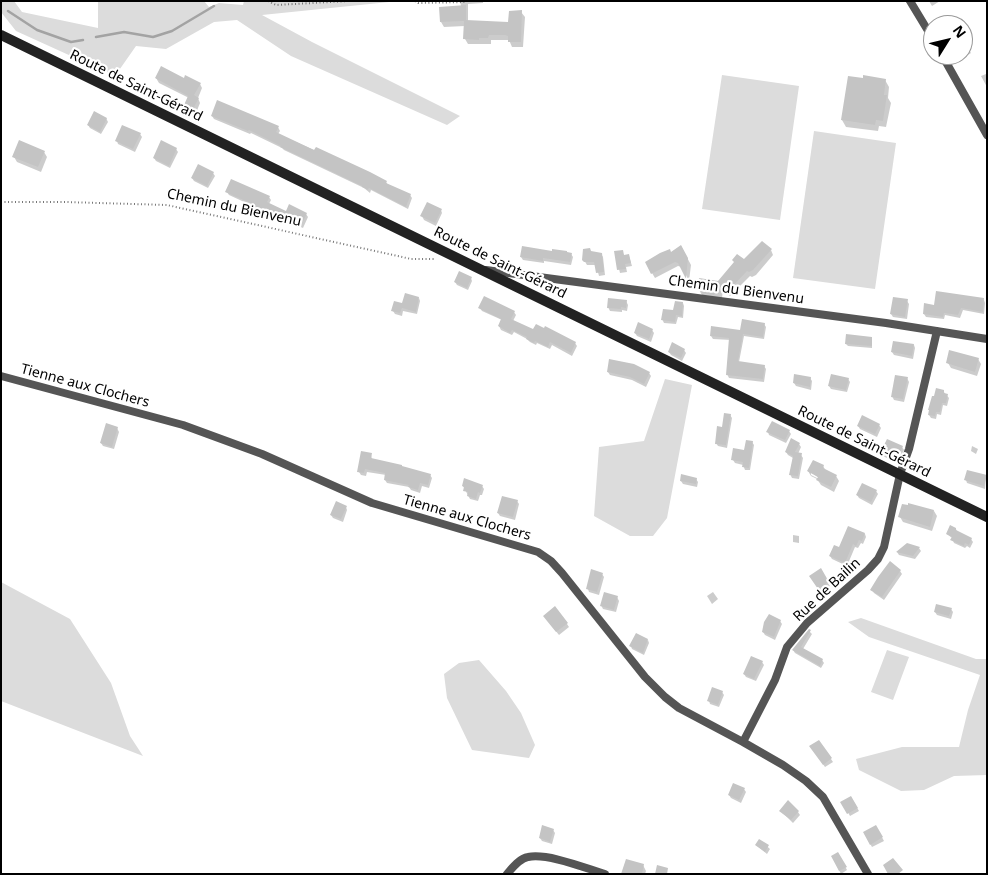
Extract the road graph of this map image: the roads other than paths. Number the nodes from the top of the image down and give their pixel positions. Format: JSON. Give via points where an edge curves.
{"nodes":[{"id":1,"x":910,"y":1,"type":"edge"},
{"id":2,"x":923,"y":22,"type":"edge"},
{"id":3,"x":1,"y":36,"type":"edge"},
{"id":4,"x":948,"y":65,"type":"edge"},
{"id":5,"x":987,"y":135,"type":"edge"},
{"id":6,"x":482,"y":270,"type":"junction"},
{"id":7,"x":937,"y":332,"type":"junction"},
{"id":8,"x":987,"y":339,"type":"edge"},
{"id":9,"x":1,"y":376,"type":"edge"},
{"id":10,"x":900,"y":474,"type":"junction"},
{"id":11,"x":987,"y":517,"type":"edge"},
{"id":12,"x":743,"y":742,"type":"junction"},
{"id":13,"x":507,"y":874,"type":"edge"},
{"id":14,"x":605,"y":874,"type":"edge"},
{"id":15,"x":868,"y":874,"type":"edge"}],
"edges":[{"from":1,"to":2,"type":"street"},
{"from":3,"to":6,"type":"main road","name":"Route de Saint-Gérard"},
{"from":4,"to":5,"type":"street"},
{"from":6,"to":7,"type":"street","name":"Chemin du Bienvenu","via":[[663,292]]},
{"from":6,"to":10,"type":"main road","name":"Route de Saint-Gérard"},
{"from":7,"to":8,"type":"street","name":"Chemin du Bienvenu"},
{"from":7,"to":10,"type":"street","name":"Rue de Bailin"},
{"from":9,"to":12,"type":"street","name":"Tienne aux Clochers","via":[[183,426],[262,454],[372,504],[538,552],[562,573],[645,677],[665,697],[679,708]]},
{"from":10,"to":11,"type":"main road","name":"Route de Saint-Gérard"},
{"from":10,"to":12,"type":"street","name":"Rue de Bailin","via":[[887,536],[878,559],[807,622],[787,647],[775,680]]},
{"from":12,"to":15,"type":"street","name":"Tienne aux Clochers","via":[[791,770],[823,797]]},
{"from":13,"to":14,"type":"street","via":[[526,857],[544,856]]}]}
